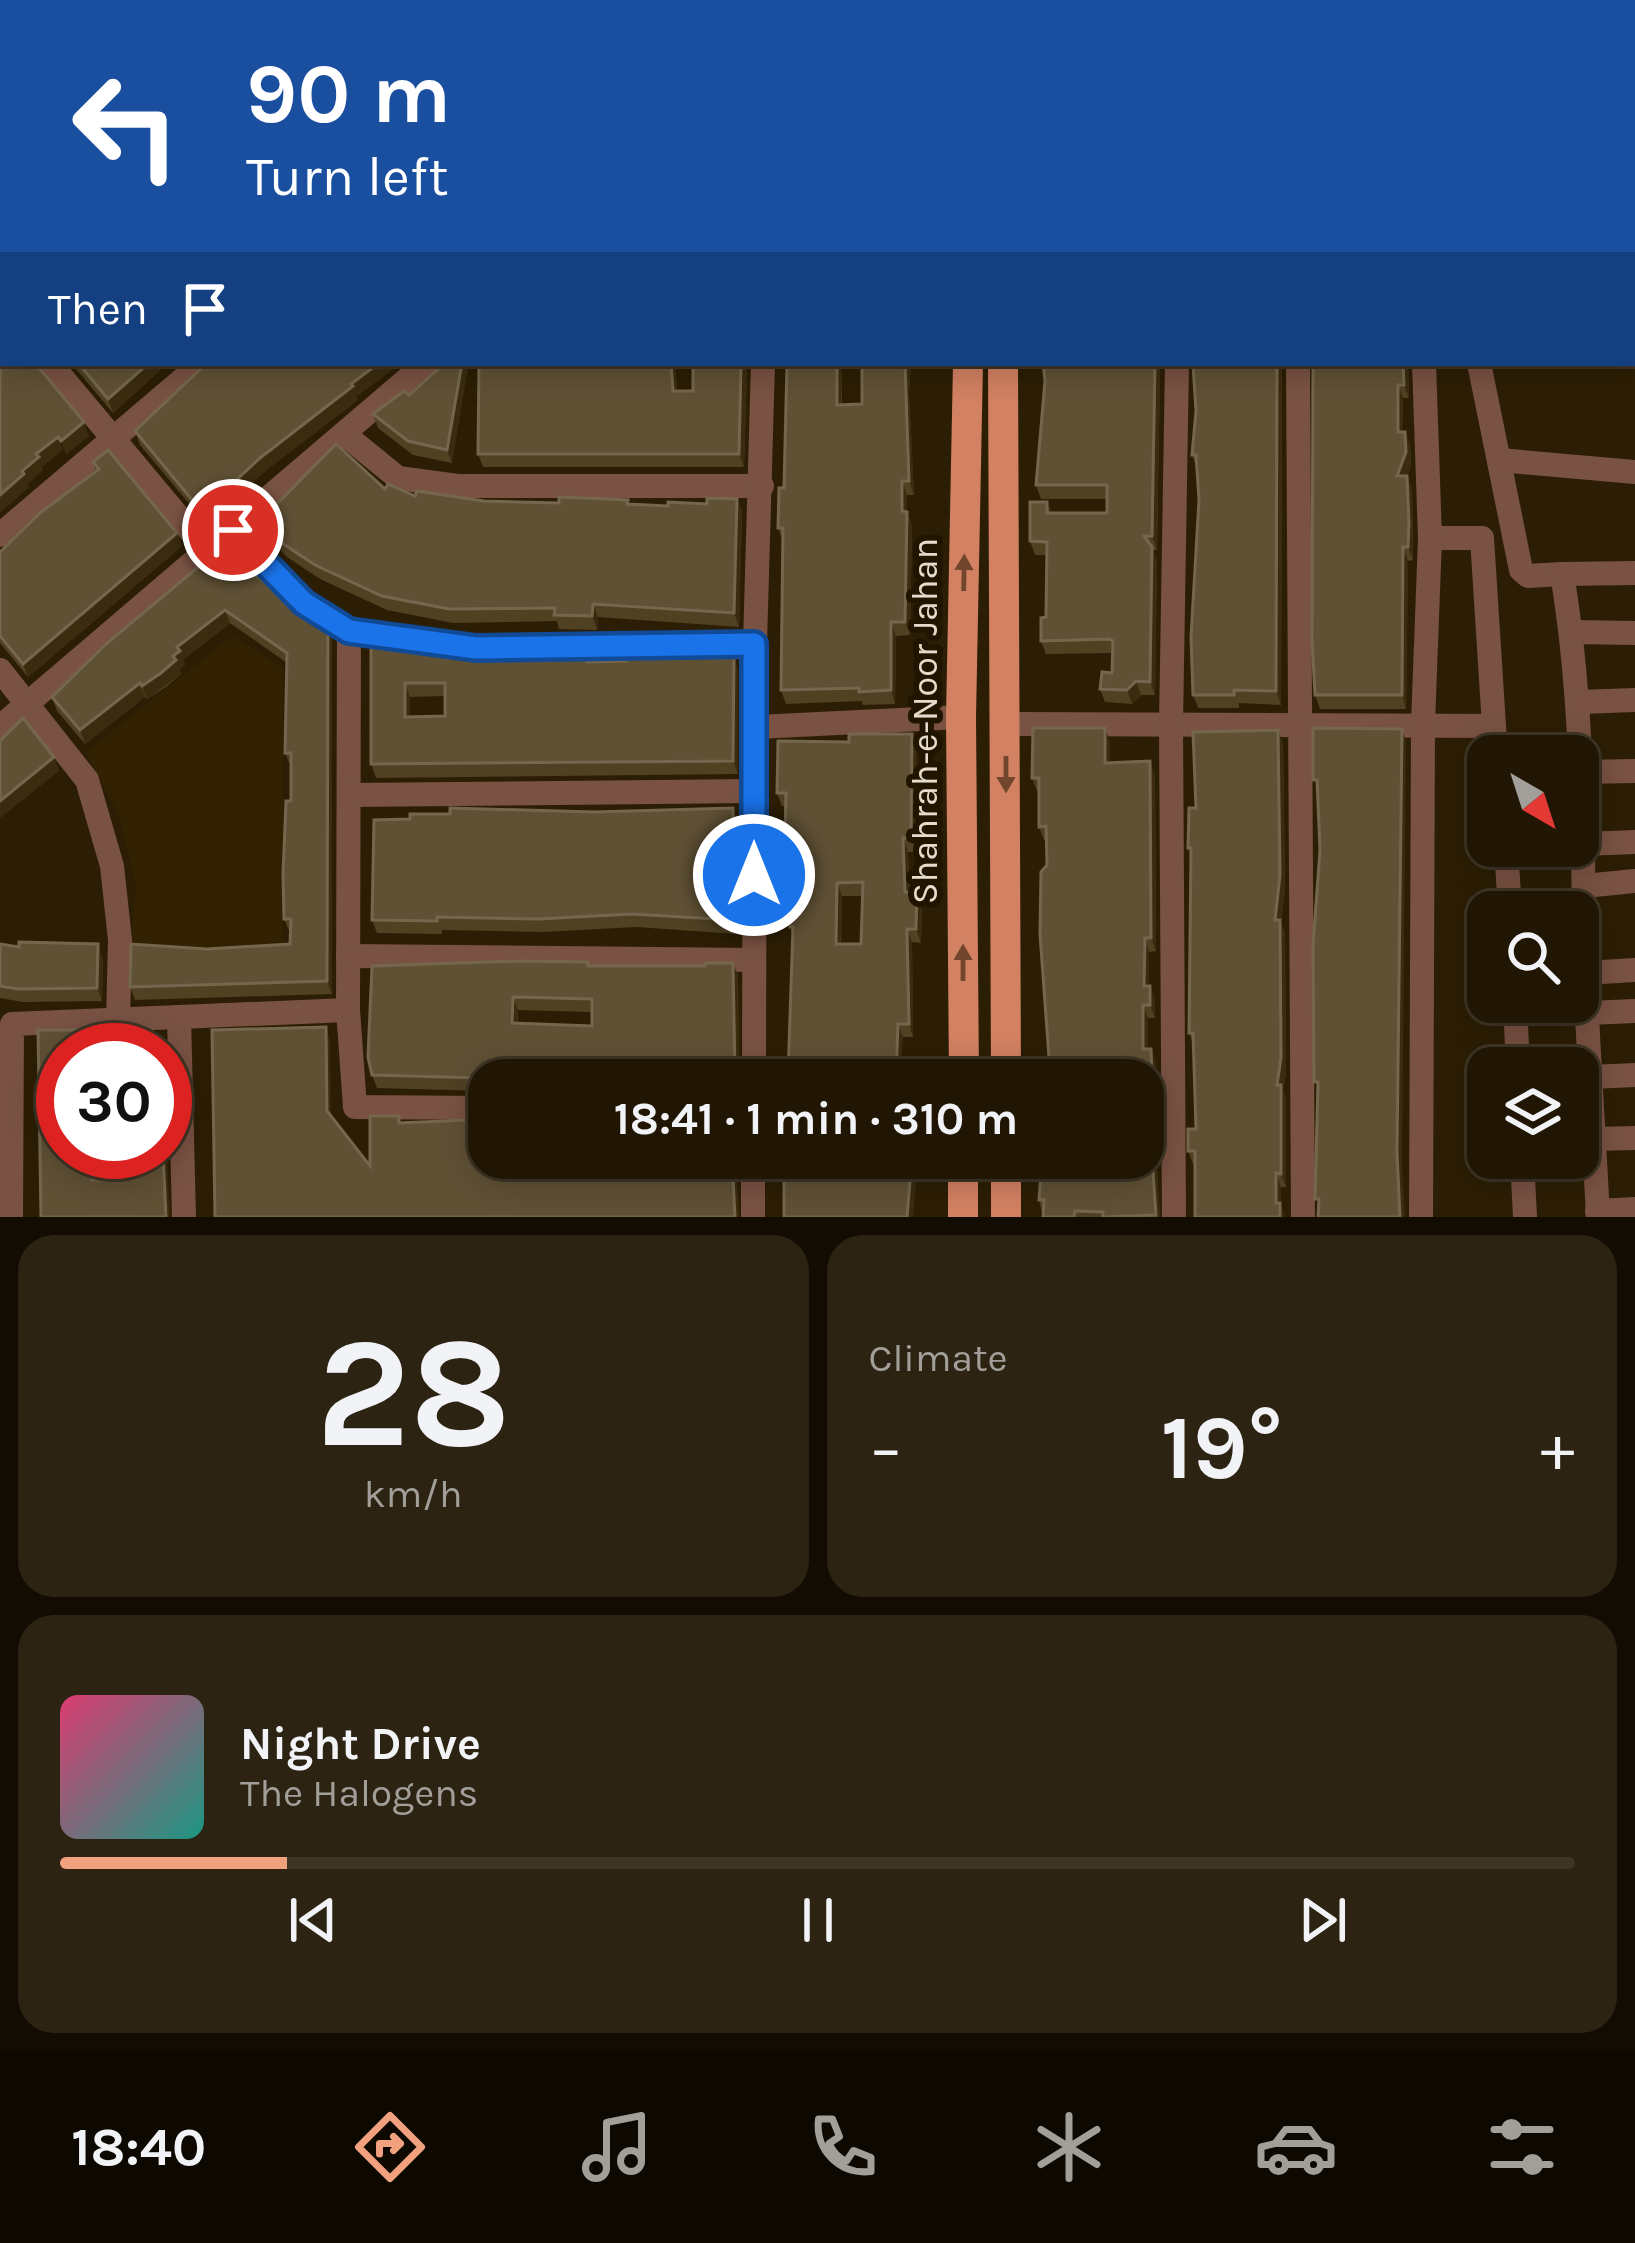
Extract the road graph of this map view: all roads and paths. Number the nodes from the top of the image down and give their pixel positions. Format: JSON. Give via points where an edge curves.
{"nodes":[{"id":1,"x":53,"y":366,"type":"edge"},
{"id":2,"x":198,"y":366,"type":"edge"},
{"id":3,"x":423,"y":366,"type":"edge"},
{"id":4,"x":763,"y":366,"type":"edge"},
{"id":5,"x":968,"y":366,"type":"edge"},
{"id":6,"x":1003,"y":366,"type":"edge"},
{"id":7,"x":1177,"y":366,"type":"edge"},
{"id":8,"x":1298,"y":366,"type":"edge"},
{"id":9,"x":1424,"y":366,"type":"edge"},
{"id":10,"x":1480,"y":366,"type":"edge"},
{"id":11,"x":344,"y":434,"type":"junction"},
{"id":12,"x":114,"y":438,"type":"junction"},
{"id":13,"x":1499,"y":460,"type":"junction"},
{"id":14,"x":1635,"y":472,"type":"edge"},
{"id":15,"x":762,"y":486,"type":"junction"},
{"id":16,"x":233,"y":530,"type":"junction"},
{"id":17,"x":0,"y":535,"type":"edge"},
{"id":18,"x":1516,"y":537,"type":"junction"},
{"id":19,"x":1430,"y":538,"type":"junction"},
{"id":20,"x":1482,"y":538,"type":"junction"},
{"id":21,"x":208,"y":552,"type":"junction"},
{"id":22,"x":1635,"y":573,"type":"edge"},
{"id":23,"x":1562,"y":574,"type":"junction"},
{"id":24,"x":349,"y":631,"type":"junction"},
{"id":25,"x":1572,"y":632,"type":"junction"},
{"id":26,"x":1635,"y":633,"type":"edge"},
{"id":27,"x":754,"y":644,"type":"junction"},
{"id":28,"x":0,"y":670,"type":"edge"},
{"id":29,"x":1635,"y":700,"type":"edge"},
{"id":30,"x":1580,"y":702,"type":"junction"},
{"id":31,"x":28,"y":704,"type":"junction"},
{"id":32,"x":962,"y":717,"type":"junction"},
{"id":33,"x":1006,"y":724,"type":"junction"},
{"id":34,"x":1171,"y":724,"type":"junction"},
{"id":35,"x":1423,"y":724,"type":"junction"},
{"id":36,"x":1493,"y":726,"type":"junction"},
{"id":37,"x":0,"y":727,"type":"edge"},
{"id":38,"x":754,"y":727,"type":"junction"},
{"id":39,"x":1297,"y":727,"type":"junction"},
{"id":40,"x":1494,"y":735,"type":"edge"},
{"id":41,"x":1580,"y":735,"type":"edge"},
{"id":42,"x":1635,"y":771,"type":"edge"},
{"id":43,"x":1599,"y":772,"type":"edge"},
{"id":44,"x":754,"y":791,"type":"junction"},
{"id":45,"x":349,"y":795,"type":"junction"},
{"id":46,"x":1635,"y":842,"type":"edge"},
{"id":47,"x":1599,"y":843,"type":"edge"},
{"id":48,"x":1584,"y":867,"type":"edge"},
{"id":49,"x":1635,"y":881,"type":"edge"},
{"id":50,"x":1584,"y":886,"type":"junction"},
{"id":51,"x":1584,"y":891,"type":"edge"},
{"id":52,"x":348,"y":956,"type":"junction"},
{"id":53,"x":754,"y":960,"type":"junction"},
{"id":54,"x":1635,"y":970,"type":"edge"},
{"id":55,"x":1599,"y":972,"type":"edge"},
{"id":56,"x":348,"y":1010,"type":"junction"},
{"id":57,"x":1635,"y":1011,"type":"edge"},
{"id":58,"x":1599,"y":1012,"type":"edge"},
{"id":59,"x":179,"y":1017,"type":"junction"},
{"id":60,"x":118,"y":1020,"type":"junction"},
{"id":61,"x":754,"y":1059,"type":"edge"},
{"id":62,"x":964,"y":1059,"type":"edge"},
{"id":63,"x":1006,"y":1059,"type":"edge"},
{"id":64,"x":1635,"y":1075,"type":"edge"},
{"id":65,"x":1599,"y":1077,"type":"edge"},
{"id":66,"x":468,"y":1108,"type":"edge"},
{"id":67,"x":1599,"y":1138,"type":"edge"},
{"id":68,"x":1635,"y":1138,"type":"edge"},
{"id":69,"x":753,"y":1179,"type":"edge"},
{"id":70,"x":963,"y":1179,"type":"edge"},
{"id":71,"x":1006,"y":1179,"type":"edge"},
{"id":72,"x":1523,"y":1179,"type":"edge"},
{"id":73,"x":1596,"y":1179,"type":"edge"},
{"id":74,"x":1635,"y":1209,"type":"edge"},
{"id":75,"x":1597,"y":1214,"type":"edge"},
{"id":76,"x":11,"y":1217,"type":"edge"},
{"id":77,"x":184,"y":1217,"type":"edge"},
{"id":78,"x":753,"y":1217,"type":"edge"},
{"id":79,"x":963,"y":1217,"type":"edge"},
{"id":80,"x":1006,"y":1217,"type":"edge"},
{"id":81,"x":1174,"y":1217,"type":"edge"},
{"id":82,"x":1303,"y":1217,"type":"edge"},
{"id":83,"x":1420,"y":1217,"type":"edge"},
{"id":84,"x":1525,"y":1217,"type":"edge"}],
"edges":[{"from":1,"to":12,"type":"street"},
{"from":2,"to":12,"type":"street"},
{"from":3,"to":11,"type":"street"},
{"from":4,"to":15,"type":"street"},
{"from":32,"to":5,"type":"main road","name":"Shahrah-e-Noor Jahan","one_way":true},
{"from":6,"to":33,"type":"main road"},
{"from":7,"to":34,"type":"street"},
{"from":8,"to":39,"type":"street"},
{"from":9,"to":19,"type":"street"},
{"from":10,"to":13,"type":"street"},
{"from":11,"to":15,"type":"street","via":[[398,478],[458,486]]},
{"from":11,"to":16,"type":"street"},
{"from":12,"to":17,"type":"street"},
{"from":12,"to":21,"type":"street"},
{"from":13,"to":14,"type":"street"},
{"from":13,"to":18,"type":"street"},
{"from":15,"to":27,"type":"street"},
{"from":16,"to":21,"type":"street"},
{"from":16,"to":24,"type":"street","via":[[304,603]]},
{"from":18,"to":20,"type":"street"},
{"from":18,"to":23,"type":"street","via":[[1523,574]]},
{"from":19,"to":20,"type":"street"},
{"from":19,"to":35,"type":"street"},
{"from":20,"to":36,"type":"street"},
{"from":21,"to":31,"type":"street"},
{"from":22,"to":23,"type":"street"},
{"from":23,"to":25,"type":"street"},
{"from":24,"to":27,"type":"street","via":[[476,648]]},
{"from":24,"to":45,"type":"street"},
{"from":25,"to":26,"type":"street"},
{"from":25,"to":30,"type":"street"},
{"from":27,"to":38,"type":"street"},
{"from":28,"to":31,"type":"street"},
{"from":29,"to":30,"type":"street"},
{"from":30,"to":41,"type":"street"},
{"from":31,"to":37,"type":"street"},
{"from":31,"to":60,"type":"street","via":[[86,780],[112,866]]},
{"from":32,"to":38,"type":"street"},
{"from":62,"to":32,"type":"main road","name":"Shahrah-e-Noor Jahan","one_way":true},
{"from":33,"to":34,"type":"street"},
{"from":33,"to":63,"type":"main road","one_way":true},
{"from":34,"to":39,"type":"street"},
{"from":34,"to":81,"type":"street"},
{"from":35,"to":36,"type":"street"},
{"from":35,"to":39,"type":"street"},
{"from":35,"to":83,"type":"street"},
{"from":36,"to":40,"type":"street"},
{"from":38,"to":44,"type":"street"},
{"from":39,"to":82,"type":"street"},
{"from":42,"to":43,"type":"street"},
{"from":44,"to":45,"type":"street"},
{"from":44,"to":53,"type":"street"},
{"from":45,"to":52,"type":"street"},
{"from":46,"to":47,"type":"street"},
{"from":48,"to":50,"type":"street"},
{"from":49,"to":50,"type":"street"},
{"from":50,"to":51,"type":"street"},
{"from":52,"to":53,"type":"street"},
{"from":52,"to":56,"type":"street"},
{"from":53,"to":61,"type":"street"},
{"from":54,"to":55,"type":"street"},
{"from":56,"to":59,"type":"street"},
{"from":56,"to":66,"type":"street","via":[[355,1107]]},
{"from":57,"to":58,"type":"street"},
{"from":59,"to":60,"type":"street"},
{"from":59,"to":77,"type":"street"},
{"from":60,"to":76,"type":"street","via":[[12,1024]]},
{"from":64,"to":65,"type":"street"},
{"from":67,"to":68,"type":"street"},
{"from":69,"to":78,"type":"street"},
{"from":70,"to":79,"type":"main road"},
{"from":71,"to":80,"type":"main road"},
{"from":72,"to":84,"type":"street"},
{"from":73,"to":75,"type":"street"},
{"from":74,"to":75,"type":"street"}]}
